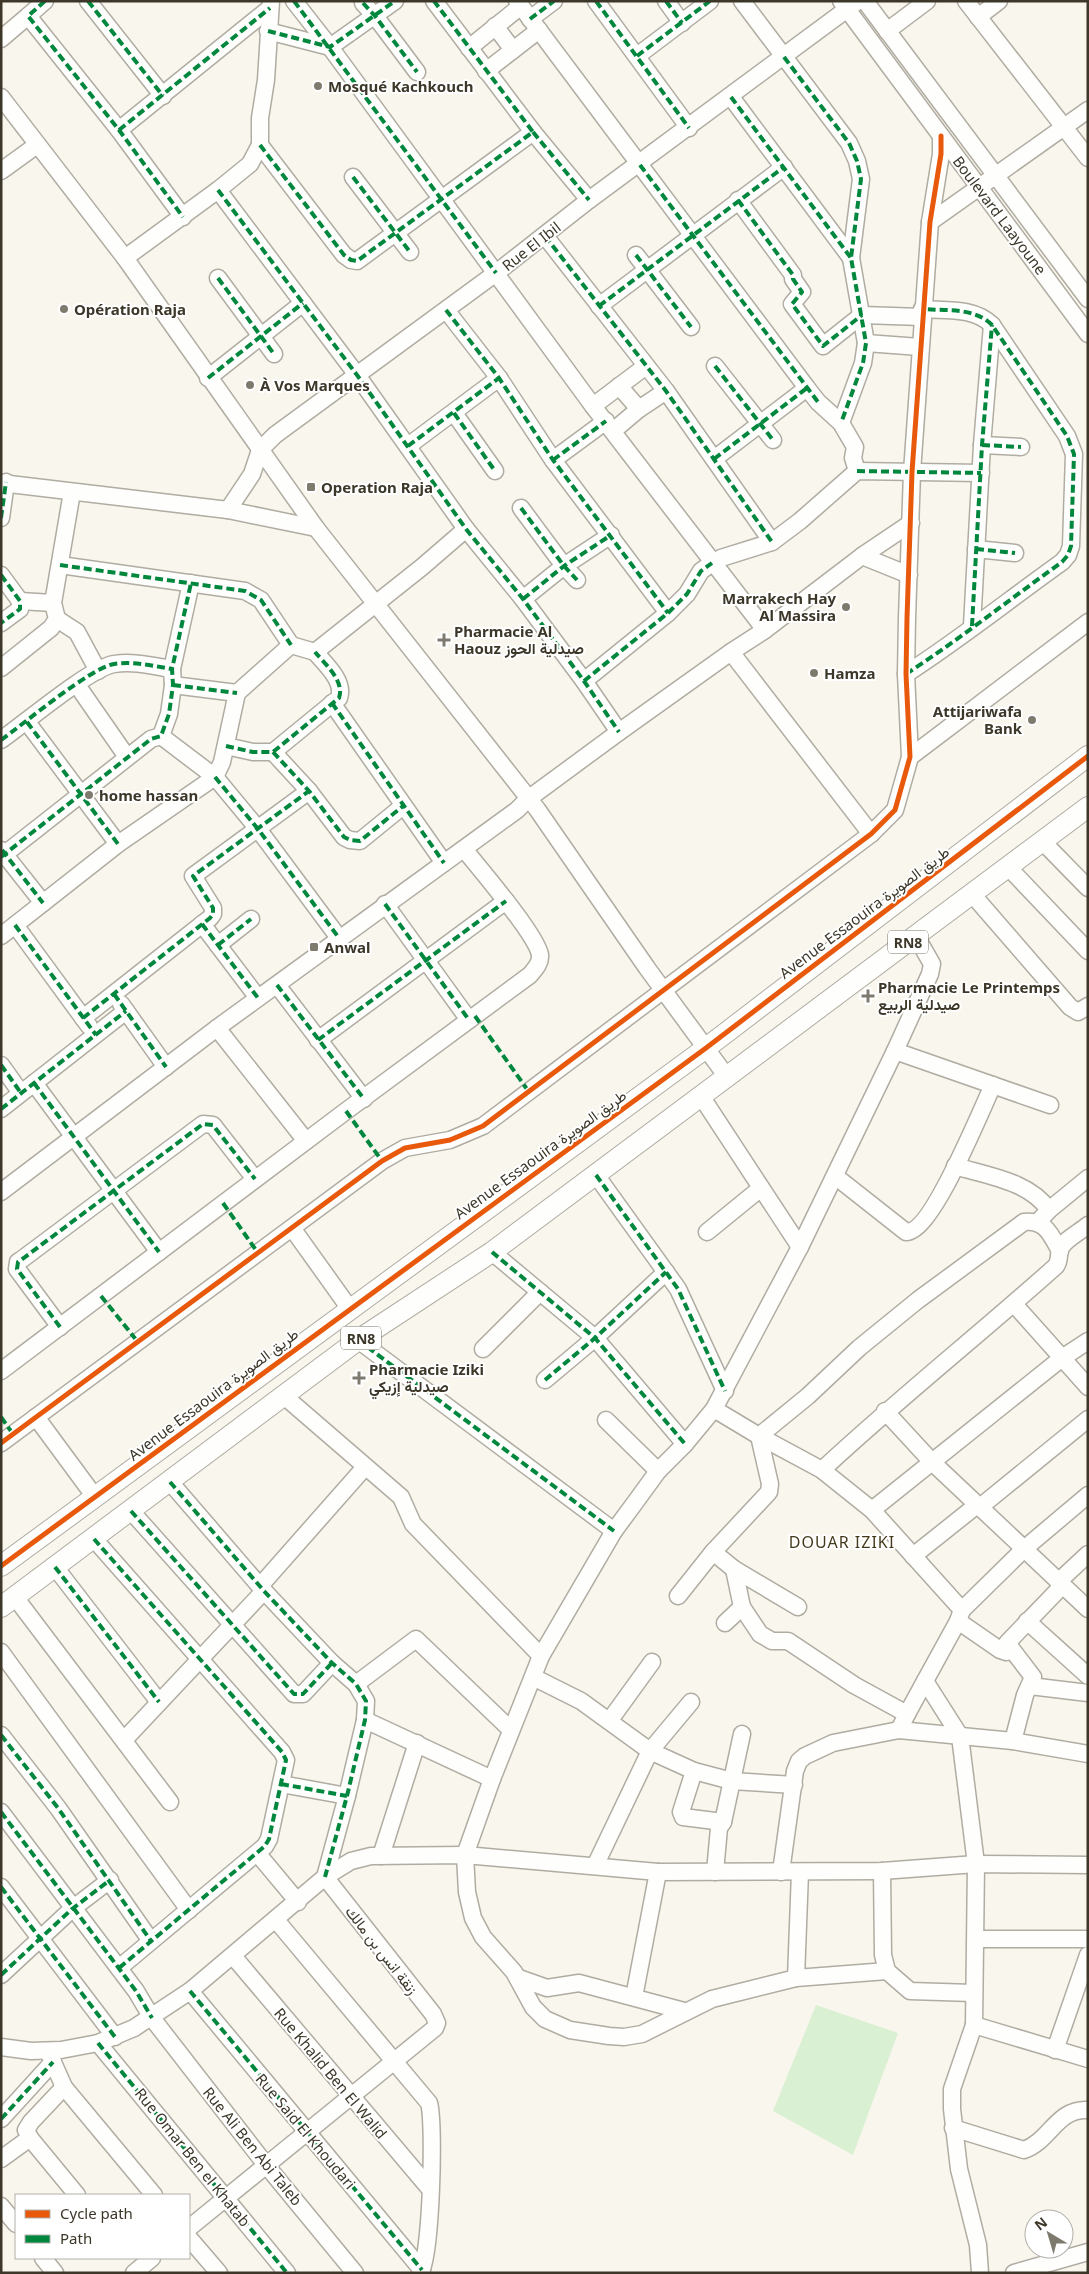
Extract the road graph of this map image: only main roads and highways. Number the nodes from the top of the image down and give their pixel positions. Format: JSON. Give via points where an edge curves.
{"nodes":[{"id":1,"x":1088,"y":756,"type":"edge"},
{"id":2,"x":1088,"y":807,"type":"edge"},
{"id":3,"x":1,"y":1566,"type":"edge"},
{"id":4,"x":8,"y":1602,"type":"edge"}],
"edges":[{"from":1,"to":3,"type":"main road","name":"Avenue Essaouira طريق الصويرة","number":"RN8","via":[[706,1048]]},
{"from":2,"to":4,"type":"main road","number":"RN8","via":[[492,1252],[358,1340]]}]}
